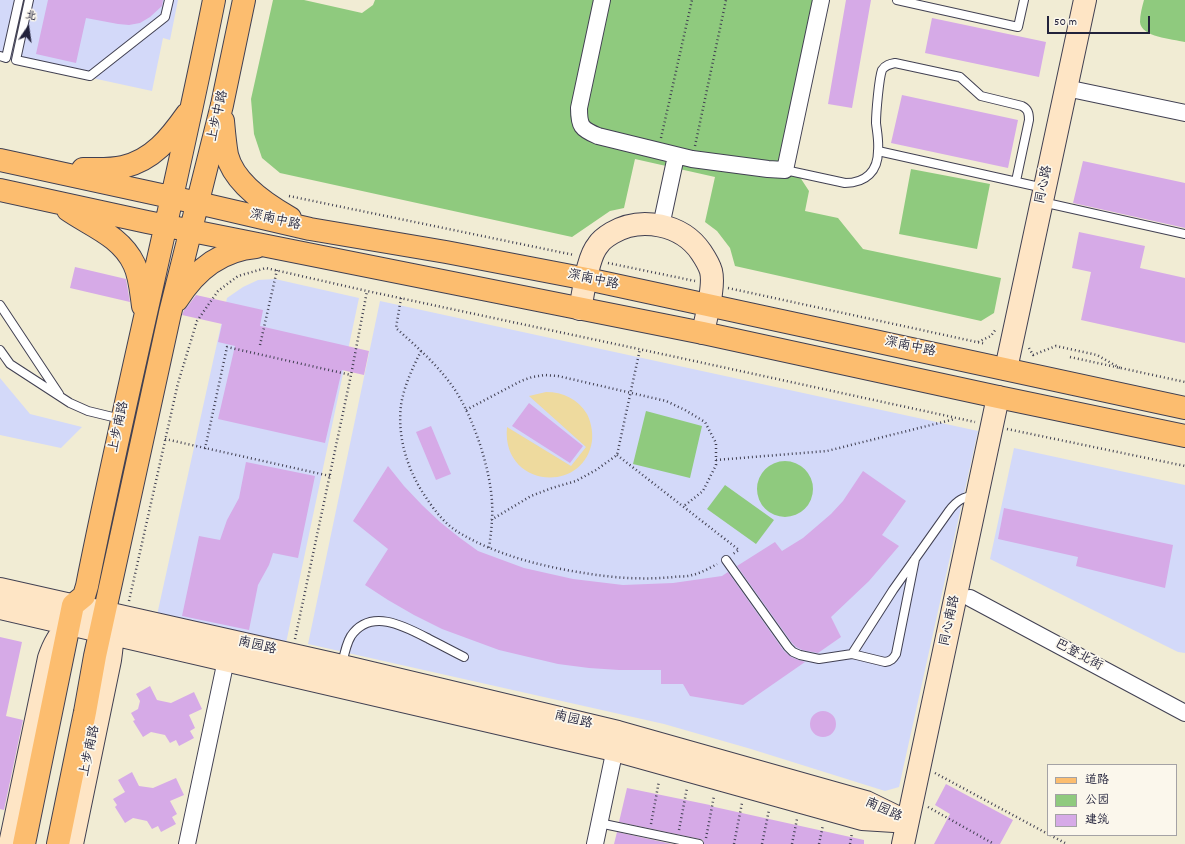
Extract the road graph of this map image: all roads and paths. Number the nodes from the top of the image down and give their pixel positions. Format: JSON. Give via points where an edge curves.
{"nodes":[{"id":1,"x":18,"y":0,"type":"edge"},
{"id":2,"x":29,"y":0,"type":"edge"},
{"id":3,"x":169,"y":0,"type":"edge"},
{"id":4,"x":214,"y":0,"type":"edge"},
{"id":5,"x":244,"y":0,"type":"edge"},
{"id":6,"x":602,"y":0,"type":"edge"},
{"id":7,"x":692,"y":0,"type":"edge"},
{"id":8,"x":726,"y":0,"type":"edge"},
{"id":9,"x":821,"y":0,"type":"edge"},
{"id":10,"x":897,"y":0,"type":"edge"},
{"id":11,"x":1024,"y":0,"type":"edge"},
{"id":12,"x":1085,"y":0,"type":"edge"},
{"id":13,"x":0,"y":56,"type":"edge"},
{"id":14,"x":1066,"y":88,"type":"junction"},
{"id":15,"x":193,"y":105,"type":"junction"},
{"id":16,"x":222,"y":105,"type":"junction"},
{"id":17,"x":1185,"y":113,"type":"edge"},
{"id":18,"x":878,"y":151,"type":"junction"},
{"id":19,"x":658,"y":152,"type":"junction"},
{"id":20,"x":676,"y":156,"type":"junction"},
{"id":21,"x":692,"y":159,"type":"junction"},
{"id":22,"x":0,"y":160,"type":"edge"},
{"id":23,"x":50,"y":170,"type":"junction"},
{"id":24,"x":785,"y":170,"type":"junction"},
{"id":25,"x":1016,"y":181,"type":"junction"},
{"id":26,"x":0,"y":190,"type":"edge"},
{"id":27,"x":286,"y":195,"type":"dead end"},
{"id":28,"x":1043,"y":195,"type":"junction"},
{"id":29,"x":172,"y":198,"type":"junction"},
{"id":30,"x":56,"y":201,"type":"junction"},
{"id":31,"x":198,"y":203,"type":"junction"},
{"id":32,"x":166,"y":226,"type":"junction"},
{"id":33,"x":661,"y":226,"type":"junction"},
{"id":34,"x":310,"y":229,"type":"junction"},
{"id":35,"x":190,"y":230,"type":"junction"},
{"id":36,"x":1185,"y":234,"type":"edge"},
{"id":37,"x":275,"y":248,"type":"junction"},
{"id":38,"x":580,"y":257,"type":"dead end"},
{"id":39,"x":601,"y":261,"type":"dead end"},
{"id":40,"x":277,"y":270,"type":"junction"},
{"id":41,"x":586,"y":279,"type":"junction"},
{"id":42,"x":702,"y":283,"type":"dead end"},
{"id":43,"x":722,"y":287,"type":"dead end"},
{"id":44,"x":367,"y":291,"type":"junction"},
{"id":45,"x":401,"y":298,"type":"junction"},
{"id":46,"x":0,"y":305,"type":"edge"},
{"id":47,"x":709,"y":305,"type":"junction"},
{"id":48,"x":580,"y":309,"type":"junction"},
{"id":49,"x":170,"y":313,"type":"junction"},
{"id":50,"x":145,"y":314,"type":"junction"},
{"id":51,"x":998,"y":325,"type":"dead end"},
{"id":52,"x":703,"y":333,"type":"junction"},
{"id":53,"x":977,"y":343,"type":"junction"},
{"id":54,"x":986,"y":344,"type":"dead end"},
{"id":55,"x":260,"y":345,"type":"dead end"},
{"id":56,"x":640,"y":349,"type":"junction"},
{"id":57,"x":0,"y":350,"type":"edge"},
{"id":58,"x":421,"y":351,"type":"junction"},
{"id":59,"x":1033,"y":355,"type":"dead end"},
{"id":60,"x":1070,"y":356,"type":"dead end"},
{"id":61,"x":1120,"y":368,"type":"junction"},
{"id":62,"x":1006,"y":369,"type":"junction"},
{"id":63,"x":351,"y":376,"type":"junction"},
{"id":64,"x":1185,"y":382,"type":"edge"},
{"id":65,"x":630,"y":393,"type":"junction"},
{"id":66,"x":998,"y":397,"type":"junction"},
{"id":67,"x":62,"y":398,"type":"junction"},
{"id":68,"x":912,"y":404,"type":"dead end"},
{"id":69,"x":1185,"y":408,"type":"edge"},
{"id":70,"x":912,"y":409,"type":"junction"},
{"id":71,"x":466,"y":410,"type":"junction"},
{"id":72,"x":957,"y":418,"type":"junction"},
{"id":73,"x":122,"y":420,"type":"junction"},
{"id":74,"x":992,"y":426,"type":"junction"},
{"id":75,"x":1053,"y":434,"type":"dead end"},
{"id":76,"x":1185,"y":436,"type":"edge"},
{"id":77,"x":1052,"y":438,"type":"junction"},
{"id":78,"x":165,"y":439,"type":"junction"},
{"id":79,"x":205,"y":449,"type":"junction"},
{"id":80,"x":617,"y":455,"type":"junction"},
{"id":81,"x":716,"y":460,"type":"junction"},
{"id":82,"x":1185,"y":466,"type":"edge"},
{"id":83,"x":330,"y":476,"type":"junction"},
{"id":84,"x":977,"y":494,"type":"junction"},
{"id":85,"x":684,"y":506,"type":"junction"},
{"id":86,"x":491,"y":520,"type":"junction"},
{"id":87,"x":489,"y":548,"type":"junction"},
{"id":88,"x":915,"y":559,"type":"junction"},
{"id":89,"x":726,"y":560,"type":"junction"},
{"id":90,"x":0,"y":589,"type":"edge"},
{"id":91,"x":970,"y":598,"type":"dead end"},
{"id":92,"x":0,"y":608,"type":"edge"},
{"id":93,"x":71,"y":615,"type":"junction"},
{"id":94,"x":110,"y":624,"type":"junction"},
{"id":95,"x":852,"y":654,"type":"junction"},
{"id":96,"x":292,"y":655,"type":"junction"},
{"id":97,"x":464,"y":657,"type":"dead end"},
{"id":98,"x":226,"y":660,"type":"junction"},
{"id":99,"x":342,"y":666,"type":"junction"},
{"id":100,"x":1185,"y":713,"type":"edge"},
{"id":101,"x":616,"y":741,"type":"junction"},
{"id":102,"x":932,"y":772,"type":"dead end"},
{"id":103,"x":659,"y":780,"type":"dead end"},
{"id":104,"x":687,"y":788,"type":"dead end"},
{"id":105,"x":714,"y":795,"type":"dead end"},
{"id":106,"x":742,"y":802,"type":"dead end"},
{"id":107,"x":925,"y":806,"type":"dead end"},
{"id":108,"x":769,"y":809,"type":"dead end"},
{"id":109,"x":797,"y":817,"type":"dead end"},
{"id":110,"x":908,"y":822,"type":"junction"},
{"id":111,"x":599,"y":823,"type":"junction"},
{"id":112,"x":824,"y":823,"type":"dead end"},
{"id":113,"x":853,"y":831,"type":"dead end"},
{"id":114,"x":1047,"y":833,"type":"edge"},
{"id":115,"x":649,"y":834,"type":"junction"},
{"id":116,"x":1053,"y":836,"type":"edge"},
{"id":117,"x":677,"y":839,"type":"junction"},
{"id":118,"x":10,"y":844,"type":"edge"},
{"id":119,"x":24,"y":844,"type":"edge"},
{"id":120,"x":58,"y":844,"type":"edge"},
{"id":121,"x":72,"y":844,"type":"edge"},
{"id":122,"x":187,"y":844,"type":"edge"},
{"id":123,"x":595,"y":844,"type":"edge"},
{"id":124,"x":699,"y":844,"type":"edge"},
{"id":125,"x":704,"y":844,"type":"edge"},
{"id":126,"x":734,"y":844,"type":"edge"},
{"id":127,"x":762,"y":844,"type":"edge"},
{"id":128,"x":792,"y":844,"type":"edge"},
{"id":129,"x":819,"y":844,"type":"edge"},
{"id":130,"x":850,"y":844,"type":"edge"},
{"id":131,"x":903,"y":844,"type":"edge"},
{"id":132,"x":994,"y":844,"type":"edge"},
{"id":133,"x":1067,"y":844,"type":"edge"}],
"edges":[{"from":1,"to":13,"type":"lane","via":[[6,58]]},
{"from":2,"to":3,"type":"lane","via":[[16,60],[90,76],[165,17]]},
{"from":4,"to":15,"type":"main road"},
{"from":5,"to":16,"type":"main road","name":"上步中路"},
{"from":6,"to":19,"type":"street","via":[[579,108],[579,119],[582,127],[588,132]]},
{"from":7,"to":19,"type":"path"},
{"from":8,"to":21,"type":"path"},
{"from":9,"to":24,"type":"street"},
{"from":10,"to":11,"type":"lane","via":[[1018,27]]},
{"from":12,"to":14,"type":"street","name":"同心路"},
{"from":14,"to":17,"type":"street"},
{"from":14,"to":28,"type":"street","name":"同心路"},
{"from":15,"to":23,"type":"main road","via":[[170,138],[138,162],[122,168]]},
{"from":15,"to":29,"type":"main road"},
{"from":16,"to":31,"type":"main road","name":"上步中路"},
{"from":16,"to":34,"type":"main road","via":[[227,156],[235,173],[244,185],[271,208]]},
{"from":18,"to":24,"type":"lane","via":[[873,170],[865,178],[853,183]]},
{"from":18,"to":25,"type":"lane"},
{"from":18,"to":25,"type":"lane","via":[[877,114],[882,71],[895,63],[916,67],[960,77],[981,96],[1026,107],[1029,120]]},
{"from":19,"to":20,"type":"street"},
{"from":20,"to":21,"type":"street"},
{"from":20,"to":33,"type":"street"},
{"from":21,"to":24,"type":"street"},
{"from":22,"to":23,"type":"main road","name":"深南中路"},
{"from":23,"to":29,"type":"main road","name":"深南中路"},
{"from":25,"to":28,"type":"lane"},
{"from":26,"to":30,"type":"main road","name":"深南中路"},
{"from":27,"to":38,"type":"path"},
{"from":28,"to":36,"type":"lane"},
{"from":28,"to":62,"type":"street","name":"同心路"},
{"from":29,"to":31,"type":"main road","name":"深南中路"},
{"from":29,"to":32,"type":"main road"},
{"from":30,"to":32,"type":"main road","name":"深南中路"},
{"from":30,"to":50,"type":"main road","via":[[121,244],[134,264]]},
{"from":31,"to":34,"type":"main road","name":"深南中路"},
{"from":31,"to":35,"type":"main road","name":"上步中路"},
{"from":32,"to":35,"type":"main road","name":"深南中路"},
{"from":32,"to":50,"type":"main road","name":"上步南路"},
{"from":33,"to":41,"type":"street","via":[[630,226],[608,236],[595,250]]},
{"from":33,"to":47,"type":"street","via":[[690,239],[706,259],[712,278]]},
{"from":34,"to":41,"type":"main road","name":"深南中路"},
{"from":35,"to":37,"type":"main road","name":"深南中路"},
{"from":35,"to":49,"type":"main road","name":"上步南路"},
{"from":37,"to":48,"type":"main road","name":"深南中路"},
{"from":37,"to":49,"type":"main road","via":[[243,248],[219,258],[191,280]]},
{"from":39,"to":42,"type":"path"},
{"from":40,"to":44,"type":"path"},
{"from":40,"to":55,"type":"path"},
{"from":40,"to":78,"type":"path","via":[[266,268],[238,276],[218,292],[196,321]]},
{"from":41,"to":47,"type":"main road","name":"深南中路"},
{"from":41,"to":48,"type":"street"},
{"from":43,"to":53,"type":"path"},
{"from":44,"to":45,"type":"path"},
{"from":44,"to":63,"type":"path"},
{"from":45,"to":56,"type":"path"},
{"from":45,"to":58,"type":"path","via":[[396,328]]},
{"from":46,"to":67,"type":"lane"},
{"from":47,"to":52,"type":"street"},
{"from":47,"to":62,"type":"main road","name":"深南中路"},
{"from":48,"to":52,"type":"main road","name":"深南中路"},
{"from":49,"to":94,"type":"main road","name":"上步南路"},
{"from":50,"to":73,"type":"main road","name":"上步南路"},
{"from":51,"to":53,"type":"path","via":[[991,336]]},
{"from":52,"to":66,"type":"main road","name":"深南中路"},
{"from":53,"to":54,"type":"path"},
{"from":56,"to":65,"type":"path"},
{"from":56,"to":70,"type":"path"},
{"from":57,"to":67,"type":"lane","via":[[10,364]]},
{"from":58,"to":71,"type":"path","via":[[438,369]]},
{"from":58,"to":87,"type":"path","via":[[406,388],[400,423],[403,446],[411,471],[437,513],[456,531]]},
{"from":59,"to":61,"type":"path","via":[[1056,346],[1097,355]]},
{"from":60,"to":61,"type":"path"},
{"from":61,"to":64,"type":"path"},
{"from":62,"to":69,"type":"main road","name":"深南中路"},
{"from":63,"to":79,"type":"path","via":[[227,347]]},
{"from":63,"to":83,"type":"path"},
{"from":65,"to":71,"type":"path","via":[[545,375],[521,381]]},
{"from":65,"to":80,"type":"path"},
{"from":65,"to":81,"type":"path","via":[[666,401],[705,422],[716,443]]},
{"from":66,"to":74,"type":"street","name":"同心南路"},
{"from":66,"to":76,"type":"main road","name":"深南中路"},
{"from":67,"to":73,"type":"lane","via":[[88,412]]},
{"from":68,"to":70,"type":"path"},
{"from":70,"to":72,"type":"path"},
{"from":71,"to":86,"type":"path","via":[[478,439],[487,473],[492,502]]},
{"from":72,"to":74,"type":"path"},
{"from":72,"to":81,"type":"path","via":[[827,450]]},
{"from":73,"to":93,"type":"main road","name":"上步南路","via":[[87,586],[84,596]]},
{"from":74,"to":77,"type":"path"},
{"from":74,"to":84,"type":"street","name":"同心南路"},
{"from":75,"to":77,"type":"path"},
{"from":77,"to":82,"type":"path"},
{"from":78,"to":79,"type":"path"},
{"from":78,"to":94,"type":"path"},
{"from":79,"to":83,"type":"path"},
{"from":80,"to":85,"type":"path"},
{"from":80,"to":86,"type":"path","via":[[576,481],[531,496]]},
{"from":81,"to":85,"type":"path","via":[[703,491]]},
{"from":83,"to":96,"type":"path"},
{"from":84,"to":88,"type":"lane","via":[[959,499]]},
{"from":84,"to":110,"type":"street","name":"同心南路"},
{"from":85,"to":89,"type":"path","via":[[739,550]]},
{"from":86,"to":87,"type":"path"},
{"from":87,"to":89,"type":"path","via":[[521,560],[604,577],[652,579],[692,575]]},
{"from":88,"to":95,"type":"lane"},
{"from":88,"to":95,"type":"lane","via":[[893,658],[885,662]]},
{"from":89,"to":95,"type":"lane","via":[[793,652],[820,659]]},
{"from":90,"to":93,"type":"street","name":"南园路"},
{"from":91,"to":100,"type":"street","name":"巴登北街"},
{"from":92,"to":93,"type":"street","name":"南园路"},
{"from":93,"to":94,"type":"street","name":"南园路"},
{"from":93,"to":118,"type":"street","name":"上步南路","via":[[49,658]]},
{"from":93,"to":119,"type":"main road","name":"上步南路"},
{"from":94,"to":96,"type":"street","name":"南园路"},
{"from":94,"to":98,"type":"street","name":"南园路"},
{"from":94,"to":120,"type":"main road","name":"上步南路","via":[[85,712]]},
{"from":94,"to":121,"type":"street","name":"上步南路","via":[[110,660]]},
{"from":96,"to":99,"type":"street","name":"南园路"},
{"from":97,"to":99,"type":"lane","via":[[402,625],[377,621],[357,629],[351,636]]},
{"from":98,"to":101,"type":"street","name":"南园路"},
{"from":98,"to":122,"type":"street"},
{"from":99,"to":101,"type":"street","name":"南园路"},
{"from":101,"to":110,"type":"street","name":"南园路","via":[[866,802]]},
{"from":101,"to":111,"type":"street"},
{"from":102,"to":114,"type":"path"},
{"from":103,"to":115,"type":"path"},
{"from":104,"to":117,"type":"path"},
{"from":105,"to":125,"type":"path"},
{"from":106,"to":126,"type":"path"},
{"from":107,"to":132,"type":"path"},
{"from":108,"to":127,"type":"path"},
{"from":109,"to":128,"type":"path"},
{"from":110,"to":131,"type":"street","name":"同心南路"},
{"from":111,"to":115,"type":"lane"},
{"from":111,"to":123,"type":"street"},
{"from":112,"to":129,"type":"path"},
{"from":113,"to":130,"type":"path"},
{"from":115,"to":117,"type":"lane"},
{"from":116,"to":133,"type":"path"},
{"from":117,"to":124,"type":"lane"}]}
